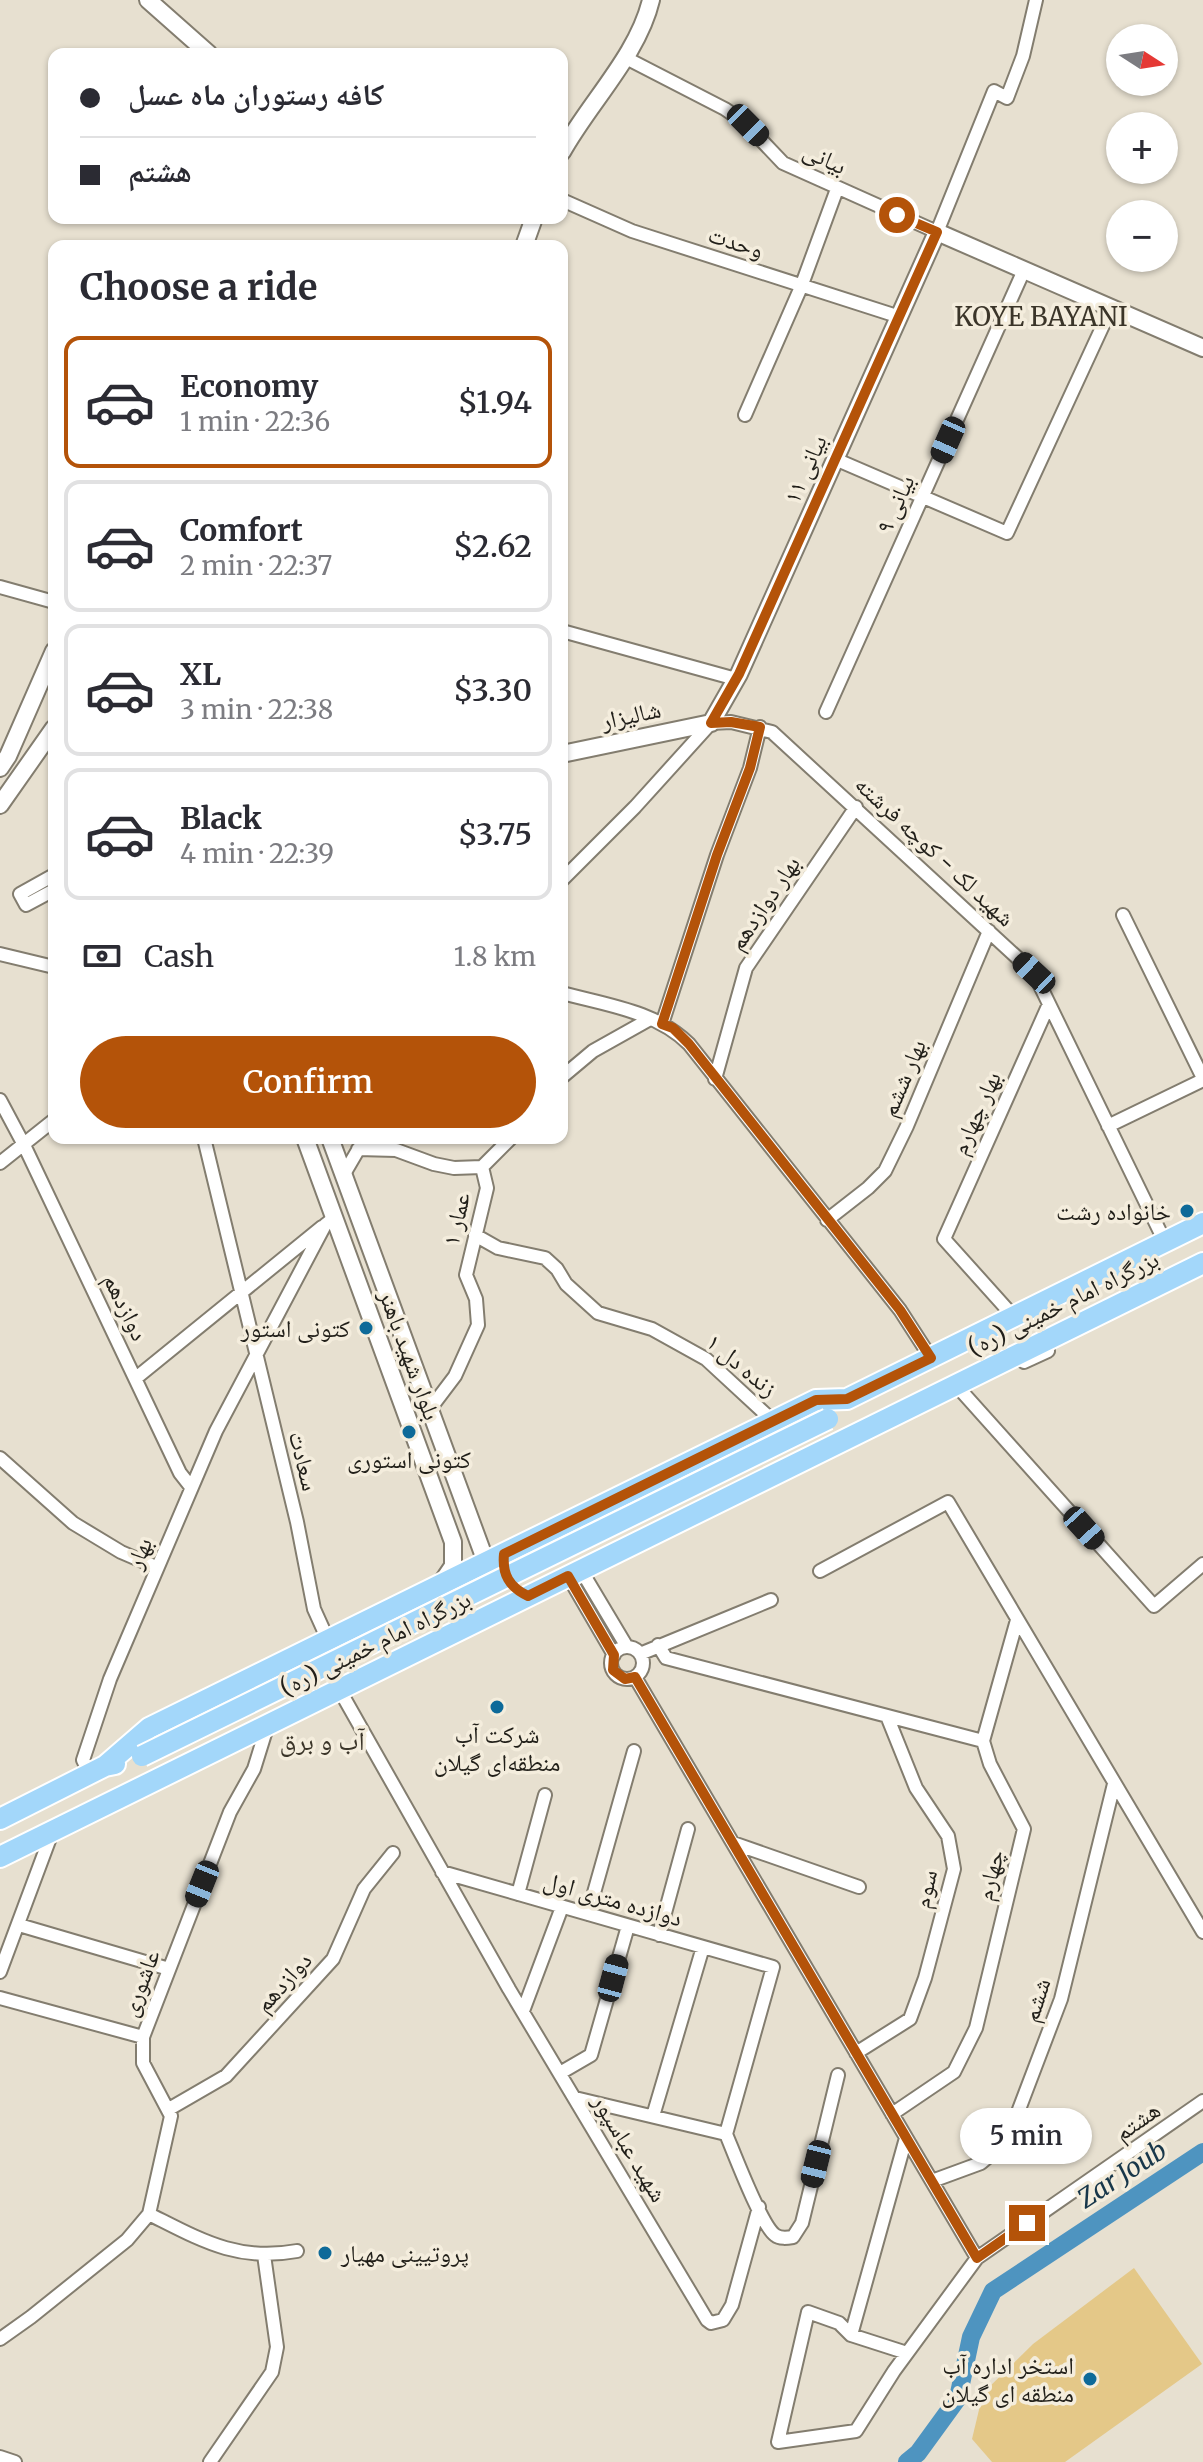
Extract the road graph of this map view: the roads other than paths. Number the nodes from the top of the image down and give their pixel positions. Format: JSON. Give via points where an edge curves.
{"nodes":[{"id":1,"x":148,"y":0,"type":"edge"},
{"id":2,"x":651,"y":0,"type":"edge"},
{"id":3,"x":1036,"y":0,"type":"edge"},
{"id":4,"x":202,"y":48,"type":"edge"},
{"id":5,"x":624,"y":57,"type":"junction"},
{"id":6,"x":568,"y":143,"type":"edge"},
{"id":7,"x":837,"y":189,"type":"junction"},
{"id":8,"x":568,"y":203,"type":"edge"},
{"id":9,"x":937,"y":232,"type":"junction"},
{"id":10,"x":1024,"y":270,"type":"junction"},
{"id":11,"x":801,"y":287,"type":"junction"},
{"id":12,"x":1111,"y":308,"type":"junction"},
{"id":13,"x":900,"y":317,"type":"junction"},
{"id":14,"x":1203,"y":348,"type":"edge"},
{"id":15,"x":745,"y":415,"type":"dead end"},
{"id":16,"x":835,"y":459,"type":"junction"},
{"id":17,"x":923,"y":497,"type":"junction"},
{"id":18,"x":0,"y":587,"type":"edge"},
{"id":19,"x":48,"y":600,"type":"edge"},
{"id":20,"x":568,"y":633,"type":"edge"},
{"id":21,"x":48,"y":665,"type":"edge"},
{"id":22,"x":736,"y":679,"type":"junction"},
{"id":23,"x":826,"y":712,"type":"dead end"},
{"id":24,"x":711,"y":723,"type":"junction"},
{"id":25,"x":760,"y":727,"type":"junction"},
{"id":26,"x":48,"y":737,"type":"edge"},
{"id":27,"x":568,"y":753,"type":"edge"},
{"id":28,"x":0,"y":768,"type":"edge"},
{"id":29,"x":0,"y":805,"type":"edge"},
{"id":30,"x":856,"y":807,"type":"junction"},
{"id":31,"x":568,"y":874,"type":"edge"},
{"id":32,"x":48,"y":878,"type":"edge"},
{"id":33,"x":48,"y":893,"type":"edge"},
{"id":34,"x":1123,"y":915,"type":"dead end"},
{"id":35,"x":989,"y":931,"type":"junction"},
{"id":36,"x":0,"y":954,"type":"edge"},
{"id":37,"x":48,"y":966,"type":"edge"},
{"id":38,"x":568,"y":995,"type":"edge"},
{"id":39,"x":1049,"y":1004,"type":"junction"},
{"id":40,"x":656,"y":1021,"type":"junction"},
{"id":41,"x":568,"y":1072,"type":"edge"},
{"id":42,"x":715,"y":1079,"type":"junction"},
{"id":43,"x":1203,"y":1079,"type":"edge"},
{"id":44,"x":0,"y":1100,"type":"edge"},
{"id":45,"x":48,"y":1125,"type":"edge"},
{"id":46,"x":1108,"y":1126,"type":"junction"},
{"id":47,"x":205,"y":1144,"type":"edge"},
{"id":48,"x":307,"y":1144,"type":"edge"},
{"id":49,"x":332,"y":1144,"type":"edge"},
{"id":50,"x":361,"y":1144,"type":"edge"},
{"id":51,"x":367,"y":1144,"type":"edge"},
{"id":52,"x":505,"y":1144,"type":"edge"},
{"id":53,"x":24,"y":1145,"type":"junction"},
{"id":54,"x":0,"y":1163,"type":"edge"},
{"id":55,"x":482,"y":1167,"type":"junction"},
{"id":56,"x":344,"y":1174,"type":"junction"},
{"id":57,"x":827,"y":1220,"type":"junction"},
{"id":58,"x":330,"y":1222,"type":"junction"},
{"id":59,"x":1203,"y":1223,"type":"edge"},
{"id":60,"x":475,"y":1235,"type":"junction"},
{"id":61,"x":1165,"y":1242,"type":"junction"},
{"id":62,"x":1203,"y":1263,"type":"edge"},
{"id":63,"x":241,"y":1290,"type":"junction"},
{"id":64,"x":1014,"y":1317,"type":"junction"},
{"id":65,"x":405,"y":1342,"type":"junction"},
{"id":66,"x":383,"y":1350,"type":"junction"},
{"id":67,"x":1048,"y":1351,"type":"dead end"},
{"id":68,"x":256,"y":1355,"type":"junction"},
{"id":69,"x":931,"y":1358,"type":"junction"},
{"id":70,"x":136,"y":1378,"type":"junction"},
{"id":71,"x":960,"y":1389,"type":"junction"},
{"id":72,"x":847,"y":1399,"type":"junction"},
{"id":73,"x":430,"y":1409,"type":"junction"},
{"id":74,"x":407,"y":1417,"type":"junction"},
{"id":75,"x":773,"y":1421,"type":"junction"},
{"id":76,"x":0,"y":1458,"type":"edge"},
{"id":77,"x":191,"y":1487,"type":"junction"},
{"id":78,"x":487,"y":1562,"type":"junction"},
{"id":79,"x":156,"y":1567,"type":"junction"},
{"id":80,"x":1201,"y":1569,"type":"edge"},
{"id":81,"x":820,"y":1571,"type":"dead end"},
{"id":82,"x":575,"y":1573,"type":"junction"},
{"id":83,"x":439,"y":1586,"type":"junction"},
{"id":84,"x":528,"y":1596,"type":"junction"},
{"id":85,"x":771,"y":1600,"type":"dead end"},
{"id":86,"x":1017,"y":1620,"type":"junction"},
{"id":87,"x":477,"y":1621,"type":"junction"},
{"id":88,"x":350,"y":1630,"type":"junction"},
{"id":89,"x":328,"y":1640,"type":"junction"},
{"id":90,"x":658,"y":1645,"type":"junction"},
{"id":91,"x":627,"y":1647,"type":"junction"},
{"id":92,"x":640,"y":1654,"type":"junction"},
{"id":93,"x":614,"y":1655,"type":"junction"},
{"id":94,"x":370,"y":1674,"type":"junction"},
{"id":95,"x":635,"y":1677,"type":"junction"},
{"id":96,"x":339,"y":1689,"type":"junction"},
{"id":97,"x":887,"y":1716,"type":"junction"},
{"id":98,"x":268,"y":1724,"type":"junction"},
{"id":99,"x":983,"y":1741,"type":"junction"},
{"id":100,"x":634,"y":1751,"type":"dead end"},
{"id":101,"x":98,"y":1770,"type":"junction"},
{"id":102,"x":1114,"y":1784,"type":"junction"},
{"id":103,"x":545,"y":1795,"type":"dead end"},
{"id":104,"x":0,"y":1819,"type":"edge"},
{"id":105,"x":688,"y":1829,"type":"dead end"},
{"id":106,"x":53,"y":1830,"type":"junction"},
{"id":107,"x":733,"y":1843,"type":"junction"},
{"id":108,"x":393,"y":1853,"type":"dead end"},
{"id":109,"x":0,"y":1857,"type":"edge"},
{"id":110,"x":442,"y":1872,"type":"junction"},
{"id":111,"x":859,"y":1887,"type":"dead end"},
{"id":112,"x":518,"y":1894,"type":"junction"},
{"id":113,"x":562,"y":1907,"type":"junction"},
{"id":114,"x":588,"y":1914,"type":"junction"},
{"id":115,"x":19,"y":1925,"type":"junction"},
{"id":116,"x":628,"y":1926,"type":"junction"},
{"id":117,"x":1203,"y":1932,"type":"edge"},
{"id":118,"x":659,"y":1935,"type":"junction"},
{"id":119,"x":703,"y":1947,"type":"junction"},
{"id":120,"x":169,"y":1969,"type":"junction"},
{"id":121,"x":0,"y":1972,"type":"edge"},
{"id":122,"x":0,"y":1998,"type":"edge"},
{"id":123,"x":523,"y":2011,"type":"junction"},
{"id":124,"x":143,"y":2037,"type":"junction"},
{"id":125,"x":856,"y":2053,"type":"junction"},
{"id":126,"x":560,"y":2073,"type":"junction"},
{"id":127,"x":838,"y":2075,"type":"dead end"},
{"id":128,"x":575,"y":2098,"type":"junction"},
{"id":129,"x":1203,"y":2101,"type":"edge"},
{"id":130,"x":169,"y":2109,"type":"junction"},
{"id":131,"x":892,"y":2114,"type":"junction"},
{"id":132,"x":653,"y":2116,"type":"junction"},
{"id":133,"x":726,"y":2134,"type":"junction"},
{"id":134,"x":906,"y":2138,"type":"junction"},
{"id":135,"x":932,"y":2181,"type":"junction"},
{"id":136,"x":759,"y":2207,"type":"junction"},
{"id":137,"x":149,"y":2214,"type":"junction"},
{"id":138,"x":297,"y":2251,"type":"dead end"},
{"id":139,"x":264,"y":2255,"type":"junction"},
{"id":140,"x":977,"y":2258,"type":"junction"},
{"id":141,"x":851,"y":2335,"type":"junction"},
{"id":142,"x":0,"y":2339,"type":"edge"},
{"id":143,"x":907,"y":2353,"type":"junction"},
{"id":144,"x":0,"y":2457,"type":"edge"},
{"id":145,"x":15,"y":2462,"type":"edge"},
{"id":146,"x":210,"y":2462,"type":"edge"}],
"edges":[{"from":1,"to":4,"type":"street"},
{"from":2,"to":5,"type":"street"},
{"from":3,"to":9,"type":"street","via":[[1007,98],[994,91]]},
{"from":5,"to":6,"type":"street"},
{"from":5,"to":7,"type":"street","name":"بیانی","via":[[725,109],[783,163]]},
{"from":7,"to":9,"type":"street","name":"بیانی"},
{"from":7,"to":11,"type":"street"},
{"from":8,"to":11,"type":"street","name":"وحدت","via":[[632,231]]},
{"from":9,"to":10,"type":"street"},
{"from":9,"to":13,"type":"street","name":"بیانی ۱۱"},
{"from":10,"to":12,"type":"street"},
{"from":10,"to":17,"type":"street","name":"بیانی ۹"},
{"from":11,"to":13,"type":"street","name":"وحدت"},
{"from":11,"to":15,"type":"street"},
{"from":12,"to":14,"type":"street"},
{"from":12,"to":17,"type":"street","via":[[1007,533]]},
{"from":13,"to":16,"type":"street","name":"بیانی ۱۱"},
{"from":16,"to":17,"type":"street"},
{"from":16,"to":22,"type":"street","name":"بیانی ۱۱"},
{"from":17,"to":23,"type":"street","name":"بیانی ۹"},
{"from":18,"to":19,"type":"street"},
{"from":20,"to":22,"type":"street"},
{"from":21,"to":28,"type":"street"},
{"from":22,"to":24,"type":"street","name":"بیانی ۱۱"},
{"from":24,"to":25,"type":"street","name":"شهید لک - کوچه فرشته"},
{"from":24,"to":27,"type":"street","name":"شالیزار"},
{"from":24,"to":31,"type":"street"},
{"from":25,"to":30,"type":"street","name":"شهید لک - کوچه فرشته","via":[[800,755]]},
{"from":25,"to":40,"type":"street","via":[[750,768]]},
{"from":26,"to":29,"type":"street"},
{"from":30,"to":35,"type":"street","name":"شهید لک - کوچه فرشته"},
{"from":30,"to":42,"type":"street","name":"بهار دوازدهم","via":[[746,968]]},
{"from":32,"to":33,"type":"street","via":[[20,894],[26,905]]},
{"from":34,"to":43,"type":"street"},
{"from":35,"to":39,"type":"street","name":"شهید لک - کوچه فرشته","via":[[1034,973]]},
{"from":35,"to":57,"type":"street","name":"بهار ششم","via":[[885,1171]]},
{"from":36,"to":37,"type":"street"},
{"from":38,"to":40,"type":"street"},
{"from":39,"to":46,"type":"street","name":"شهید لک - کوچه فرشته"},
{"from":39,"to":64,"type":"street","name":"بهار چهارم","via":[[944,1239]]},
{"from":40,"to":41,"type":"street","via":[[593,1051]]},
{"from":40,"to":42,"type":"street","via":[[673,1028]]},
{"from":42,"to":57,"type":"street"},
{"from":43,"to":46,"type":"street"},
{"from":44,"to":53,"type":"street","name":"دوازدهم"},
{"from":45,"to":53,"type":"street"},
{"from":46,"to":61,"type":"street","name":"شهید لک - کوچه فرشته"},
{"from":47,"to":63,"type":"street","name":"سعادت"},
{"from":48,"to":58,"type":"street","name":"بلوار شهید باهنر"},
{"from":49,"to":56,"type":"street","name":"بلوار شهید باهنر"},
{"from":50,"to":56,"type":"street"},
{"from":51,"to":55,"type":"street","via":[[454,1168]]},
{"from":52,"to":55,"type":"street"},
{"from":53,"to":54,"type":"street"},
{"from":53,"to":70,"type":"street","name":"دوازدهم"},
{"from":55,"to":60,"type":"street","name":"عمار ۱","via":[[487,1188]]},
{"from":56,"to":65,"type":"street","name":"بلوار شهید باهنر"},
{"from":57,"to":69,"type":"street","via":[[900,1310]]},
{"from":58,"to":63,"type":"street"},
{"from":58,"to":66,"type":"street","name":"بلوار شهید باهنر"},
{"from":58,"to":68,"type":"street","name":"بهار"},
{"from":59,"to":61,"type":"highway","name":"بزرگراه امام خمینی (ره)"},
{"from":60,"to":73,"type":"street","name":"عمار ۱","via":[[466,1275],[476,1299],[478,1325],[455,1376]]},
{"from":60,"to":75,"type":"street","name":"زنده دل ۱","via":[[498,1248],[545,1258],[598,1313],[652,1329],[706,1359]]},
{"from":61,"to":64,"type":"highway","name":"بزرگراه امام خمینی (ره)"},
{"from":62,"to":71,"type":"highway","name":"بزرگراه امام خمینی (ره)"},
{"from":63,"to":68,"type":"street","name":"سعادت"},
{"from":63,"to":70,"type":"street"},
{"from":64,"to":69,"type":"highway","name":"بزرگراه امام خمینی (ره)"},
{"from":65,"to":66,"type":"street"},
{"from":65,"to":73,"type":"street","name":"بلوار شهید باهنر"},
{"from":66,"to":74,"type":"street","name":"بلوار شهید باهنر"},
{"from":67,"to":71,"type":"street"},
{"from":68,"to":77,"type":"street","name":"بهار"},
{"from":68,"to":89,"type":"street","name":"سعادت","via":[[314,1609]]},
{"from":69,"to":72,"type":"highway","name":"بزرگراه امام خمینی (ره)"},
{"from":70,"to":77,"type":"street","name":"دوازدهم"},
{"from":71,"to":80,"type":"street","via":[[1154,1606]]},
{"from":71,"to":82,"type":"highway","name":"بزرگراه امام خمینی (ره)"},
{"from":72,"to":75,"type":"highway","name":"بزرگراه امام خمینی (ره)","via":[[816,1400]]},
{"from":72,"to":101,"type":"highway","name":"بزرگراه امام خمینی (ره)","bridge":true,"via":[[828,1419],[142,1756]]},
{"from":73,"to":74,"type":"street"},
{"from":73,"to":78,"type":"street","name":"بلوار شهید باهنر"},
{"from":74,"to":83,"type":"street","name":"بلوار شهید باهنر","via":[[455,1548],[452,1569]]},
{"from":75,"to":78,"type":"highway","name":"بزرگراه امام خمینی (ره)"},
{"from":76,"to":79,"type":"street","via":[[73,1523]]},
{"from":77,"to":79,"type":"street","name":"بهار"},
{"from":78,"to":83,"type":"highway","name":"بزرگراه امام خمینی (ره)"},
{"from":78,"to":84,"type":"highway","via":[[504,1568],[518,1591]]},
{"from":78,"to":87,"type":"highway","via":[[494,1592]]},
{"from":79,"to":101,"type":"street","name":"بهار","via":[[83,1760]]},
{"from":81,"to":86,"type":"street","via":[[948,1502]]},
{"from":82,"to":84,"type":"highway","name":"بزرگراه امام خمینی (ره)"},
{"from":82,"to":91,"type":"street"},
{"from":82,"to":93,"type":"street"},
{"from":83,"to":88,"type":"highway","name":"بزرگراه امام خمینی (ره)"},
{"from":84,"to":87,"type":"highway","name":"بزرگراه امام خمینی (ره)"},
{"from":85,"to":90,"type":"street"},
{"from":86,"to":99,"type":"street"},
{"from":86,"to":102,"type":"street"},
{"from":87,"to":94,"type":"highway","name":"بزرگراه امام خمینی (ره)"},
{"from":88,"to":89,"type":"highway","name":"بزرگراه امام خمینی (ره)"},
{"from":88,"to":94,"type":"highway","via":[[351,1652]]},
{"from":89,"to":101,"type":"highway","name":"بزرگراه امام خمینی (ره)","via":[[145,1730]]},
{"from":90,"to":92,"type":"street"},
{"from":90,"to":97,"type":"street","via":[[666,1658]]},
{"from":91,"to":92,"type":"street"},
{"from":91,"to":93,"type":"street"},
{"from":92,"to":95,"type":"street","via":[[643,1664]]},
{"from":93,"to":95,"type":"street","via":[[616,1675]]},
{"from":94,"to":96,"type":"highway","name":"بزرگراه امام خمینی (ره)"},
{"from":95,"to":107,"type":"street"},
{"from":96,"to":98,"type":"highway","name":"بزرگراه امام خمینی (ره)"},
{"from":96,"to":110,"type":"street","name":"شهید عباسپور"},
{"from":97,"to":99,"type":"street"},
{"from":97,"to":125,"type":"street","name":"سوم","via":[[916,1788],[948,1836],[954,1869],[910,2019]]},
{"from":98,"to":106,"type":"highway","name":"بزرگراه امام خمینی (ره)"},
{"from":98,"to":120,"type":"street","name":"عاشوری"},
{"from":99,"to":131,"type":"street","name":"چهارم","via":[[1024,1829],[976,2028],[954,2072]]},
{"from":100,"to":114,"type":"street"},
{"from":101,"to":104,"type":"highway","name":"بزرگراه امام خمینی (ره)"},
{"from":102,"to":117,"type":"street"},
{"from":102,"to":135,"type":"street","name":"ششم","via":[[1061,1999],[1007,2141],[981,2163]]},
{"from":103,"to":112,"type":"street"},
{"from":105,"to":118,"type":"street"},
{"from":106,"to":109,"type":"highway","name":"بزرگراه امام خمینی (ره)"},
{"from":106,"to":115,"type":"street"},
{"from":107,"to":111,"type":"street"},
{"from":107,"to":125,"type":"street"},
{"from":108,"to":130,"type":"street","name":"دوازدهم","via":[[364,1889],[333,1959],[226,2076]]},
{"from":110,"to":112,"type":"street","name":"دوازده متری اول"},
{"from":110,"to":123,"type":"street","name":"شهید عباسپور"},
{"from":112,"to":113,"type":"street","name":"دوازده متری اول"},
{"from":113,"to":114,"type":"street","name":"دوازده متری اول"},
{"from":113,"to":123,"type":"street"},
{"from":114,"to":116,"type":"street","name":"دوازده متری اول"},
{"from":115,"to":120,"type":"street"},
{"from":115,"to":121,"type":"street"},
{"from":116,"to":118,"type":"street","name":"دوازده متری اول"},
{"from":116,"to":126,"type":"street","via":[[591,2055]]},
{"from":118,"to":119,"type":"street","name":"دوازده متری اول"},
{"from":119,"to":132,"type":"street"},
{"from":119,"to":133,"type":"street","name":"دوازده متری اول","via":[[773,1967]]},
{"from":120,"to":124,"type":"street","name":"عاشوری"},
{"from":122,"to":124,"type":"street"},
{"from":123,"to":126,"type":"street","name":"شهید عباسپور"},
{"from":124,"to":130,"type":"street","name":"عاشوری","via":[[143,2063]]},
{"from":125,"to":131,"type":"street"},
{"from":126,"to":128,"type":"street","name":"شهید عباسپور"},
{"from":127,"to":136,"type":"street","via":[[799,2231],[793,2237],[778,2237]]},
{"from":128,"to":132,"type":"street"},
{"from":128,"to":136,"type":"street","name":"شهید عباسپور","via":[[711,2323],[723,2320],[732,2305]]},
{"from":129,"to":140,"type":"street","name":"هشتم"},
{"from":130,"to":137,"type":"street"},
{"from":131,"to":134,"type":"street"},
{"from":132,"to":133,"type":"street"},
{"from":133,"to":136,"type":"street"},
{"from":134,"to":135,"type":"street"},
{"from":134,"to":141,"type":"street"},
{"from":135,"to":140,"type":"street"},
{"from":137,"to":139,"type":"street","via":[[222,2247]]},
{"from":137,"to":142,"type":"street","via":[[127,2240]]},
{"from":138,"to":139,"type":"street"},
{"from":139,"to":146,"type":"street","via":[[277,2347],[272,2372]]},
{"from":140,"to":143,"type":"street","name":"هشتم"},
{"from":141,"to":143,"type":"street"},
{"from":141,"to":143,"type":"street","name":"هشتم","via":[[839,2323],[808,2312],[778,2442],[856,2431]]},
{"from":144,"to":145,"type":"street"}]}
